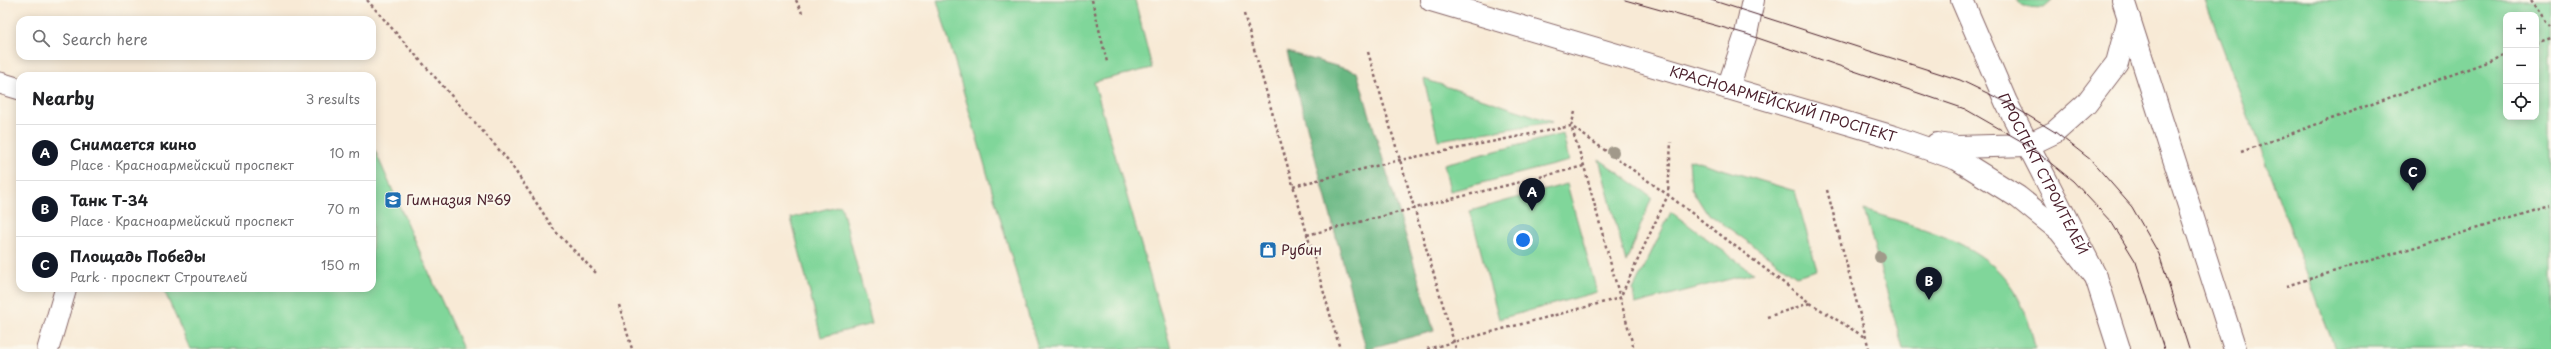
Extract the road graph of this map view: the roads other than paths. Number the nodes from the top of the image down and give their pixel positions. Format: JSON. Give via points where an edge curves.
{"nodes":[{"id":1,"x":1431,"y":0,"type":"edge"},
{"id":2,"x":1753,"y":0,"type":"edge"},
{"id":3,"x":1962,"y":0,"type":"edge"},
{"id":4,"x":2126,"y":9,"type":"edge"},
{"id":5,"x":0,"y":83,"type":"edge"},
{"id":6,"x":16,"y":88,"type":"edge"},
{"id":7,"x":1728,"y":88,"type":"junction"},
{"id":8,"x":1894,"y":137,"type":"junction"},
{"id":9,"x":2028,"y":145,"type":"junction"},
{"id":10,"x":2096,"y":277,"type":"junction"},
{"id":11,"x":65,"y":292,"type":"edge"},
{"id":12,"x":48,"y":349,"type":"edge"},
{"id":13,"x":2119,"y":349,"type":"edge"},
{"id":14,"x":2235,"y":349,"type":"edge"}],
"edges":[{"from":1,"to":7,"type":"main road","name":"КРАСНОАРМЕЙСКИЙ ПРОСПЕКТ"},
{"from":2,"to":7,"type":"main road","via":[[1746,34]]},
{"from":3,"to":9,"type":"main road","name":"ПРОСПЕКТ СТРОИТЕЛЕЙ","via":[[2006,102]]},
{"from":4,"to":9,"type":"main road","via":[[2117,63],[2086,104],[2055,132]]},
{"from":4,"to":14,"type":"main road"},
{"from":5,"to":6,"type":"lane"},
{"from":7,"to":8,"type":"main road","name":"КРАСНОАРМЕЙСКИЙ ПРОСПЕКТ"},
{"from":8,"to":9,"type":"main road","via":[[1957,147]]},
{"from":8,"to":10,"type":"main road","name":"КРАСНОАРМЕЙСКИЙ ПРОСПЕКТ","via":[[1957,160],[2018,197],[2060,231]]},
{"from":9,"to":10,"type":"main road","name":"ПРОСПЕКТ СТРОИТЕЛЕЙ"},
{"from":10,"to":13,"type":"main road","name":"ПРОСПЕКТ СТРОИТЕЛЕЙ"},
{"from":11,"to":12,"type":"lane"}]}
